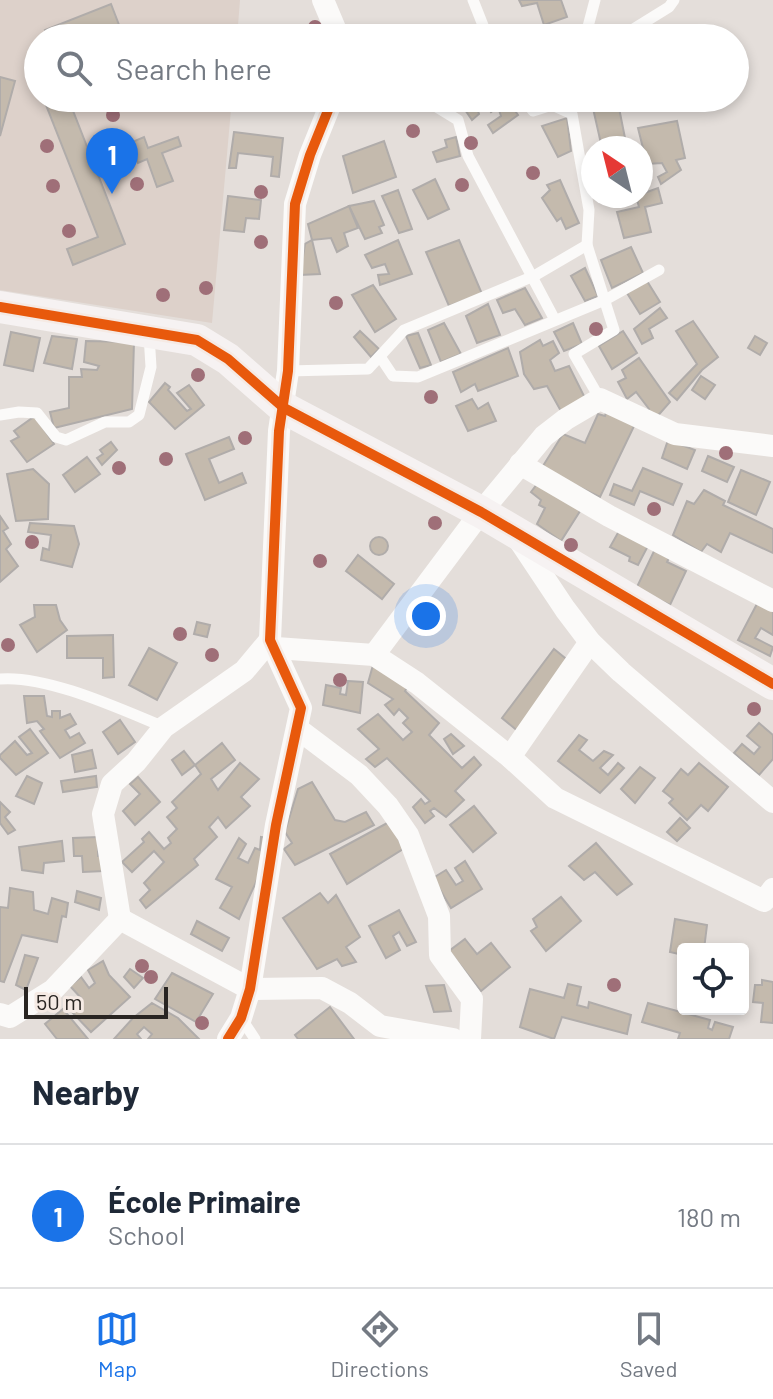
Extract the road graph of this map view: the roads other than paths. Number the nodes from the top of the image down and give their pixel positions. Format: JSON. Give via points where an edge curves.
{"nodes":[{"id":1,"x":323,"y":0,"type":"edge"},
{"id":2,"x":473,"y":0,"type":"edge"},
{"id":3,"x":595,"y":0,"type":"edge"},
{"id":4,"x":674,"y":0,"type":"edge"},
{"id":5,"x":333,"y":24,"type":"edge"},
{"id":6,"x":482,"y":24,"type":"edge"},
{"id":7,"x":589,"y":24,"type":"edge"},
{"id":8,"x":642,"y":24,"type":"edge"},
{"id":9,"x":327,"y":112,"type":"edge"},
{"id":10,"x":449,"y":112,"type":"edge"},
{"id":11,"x":568,"y":112,"type":"edge"},
{"id":12,"x":587,"y":245,"type":"junction"},
{"id":13,"x":659,"y":270,"type":"dead end"},
{"id":14,"x":534,"y":276,"type":"junction"},
{"id":15,"x":605,"y":300,"type":"junction"},
{"id":16,"x":0,"y":307,"type":"edge"},
{"id":17,"x":555,"y":320,"type":"junction"},
{"id":18,"x":149,"y":334,"type":"junction"},
{"id":19,"x":381,"y":358,"type":"junction"},
{"id":20,"x":288,"y":371,"type":"junction"},
{"id":21,"x":600,"y":399,"type":"junction"},
{"id":22,"x":284,"y":408,"type":"junction"},
{"id":23,"x":0,"y":415,"type":"edge"},
{"id":24,"x":773,"y":446,"type":"edge"},
{"id":25,"x":520,"y":464,"type":"junction"},
{"id":26,"x":481,"y":512,"type":"junction"},
{"id":27,"x":516,"y":535,"type":"junction"},
{"id":28,"x":773,"y":601,"type":"edge"},
{"id":29,"x":590,"y":642,"type":"junction"},
{"id":30,"x":273,"y":644,"type":"junction"},
{"id":31,"x":374,"y":655,"type":"junction"},
{"id":32,"x":0,"y":679,"type":"edge"},
{"id":33,"x":773,"y":684,"type":"edge"},
{"id":34,"x":164,"y":727,"type":"junction"},
{"id":35,"x":298,"y":729,"type":"junction"},
{"id":36,"x":510,"y":757,"type":"junction"},
{"id":37,"x":773,"y":802,"type":"edge"},
{"id":38,"x":770,"y":900,"type":"edge"},
{"id":39,"x":120,"y":919,"type":"junction"},
{"id":40,"x":250,"y":989,"type":"junction"},
{"id":41,"x":241,"y":1018,"type":"junction"},
{"id":42,"x":3,"y":1021,"type":"edge"},
{"id":43,"x":385,"y":1033,"type":"edge"},
{"id":44,"x":228,"y":1039,"type":"edge"},
{"id":45,"x":255,"y":1039,"type":"edge"},
{"id":46,"x":453,"y":1039,"type":"edge"},
{"id":47,"x":470,"y":1039,"type":"edge"}],
"edges":[{"from":1,"to":5,"type":"street"},
{"from":2,"to":6,"type":"lane"},
{"from":3,"to":7,"type":"lane"},
{"from":4,"to":8,"type":"lane"},
{"from":9,"to":20,"type":"street","via":[[295,204]]},
{"from":10,"to":14,"type":"lane","via":[[458,120],[468,156]]},
{"from":11,"to":12,"type":"lane","via":[[589,210]]},
{"from":12,"to":14,"type":"lane"},
{"from":12,"to":15,"type":"lane"},
{"from":13,"to":15,"type":"lane"},
{"from":14,"to":17,"type":"lane"},
{"from":14,"to":19,"type":"lane","via":[[404,330]]},
{"from":15,"to":17,"type":"lane"},
{"from":15,"to":21,"type":"lane","via":[[614,330],[574,354]]},
{"from":16,"to":18,"type":"street"},
{"from":17,"to":19,"type":"lane","via":[[418,377],[393,376]]},
{"from":18,"to":22,"type":"street","via":[[197,340],[228,359]]},
{"from":18,"to":23,"type":"lane","via":[[151,367],[139,415],[129,422],[105,422],[66,440],[56,437],[37,413]]},
{"from":19,"to":20,"type":"lane","via":[[368,369]]},
{"from":20,"to":22,"type":"street"},
{"from":21,"to":24,"type":"street","via":[[675,434]]},
{"from":21,"to":25,"type":"street","via":[[544,436]]},
{"from":22,"to":26,"type":"street"},
{"from":22,"to":30,"type":"street"},
{"from":25,"to":26,"type":"street"},
{"from":25,"to":28,"type":"street"},
{"from":26,"to":27,"type":"street"},
{"from":26,"to":31,"type":"street"},
{"from":27,"to":29,"type":"street"},
{"from":27,"to":33,"type":"street"},
{"from":29,"to":36,"type":"street"},
{"from":29,"to":37,"type":"street"},
{"from":30,"to":31,"type":"street"},
{"from":30,"to":34,"type":"street"},
{"from":30,"to":35,"type":"street","via":[[301,708]]},
{"from":31,"to":36,"type":"street"},
{"from":32,"to":34,"type":"lane","via":[[21,677]]},
{"from":34,"to":39,"type":"street","via":[[112,784],[103,814]]},
{"from":35,"to":40,"type":"street","via":[[276,825]]},
{"from":35,"to":47,"type":"street","via":[[359,775],[408,835],[439,916],[440,955],[472,999]]},
{"from":36,"to":38,"type":"street","via":[[555,798]]},
{"from":39,"to":40,"type":"street"},
{"from":39,"to":42,"type":"street","via":[[53,990]]},
{"from":40,"to":41,"type":"street"},
{"from":40,"to":43,"type":"street","via":[[322,988],[350,1003]]},
{"from":41,"to":44,"type":"street"},
{"from":41,"to":45,"type":"lane"},
{"from":43,"to":46,"type":"street"}]}
